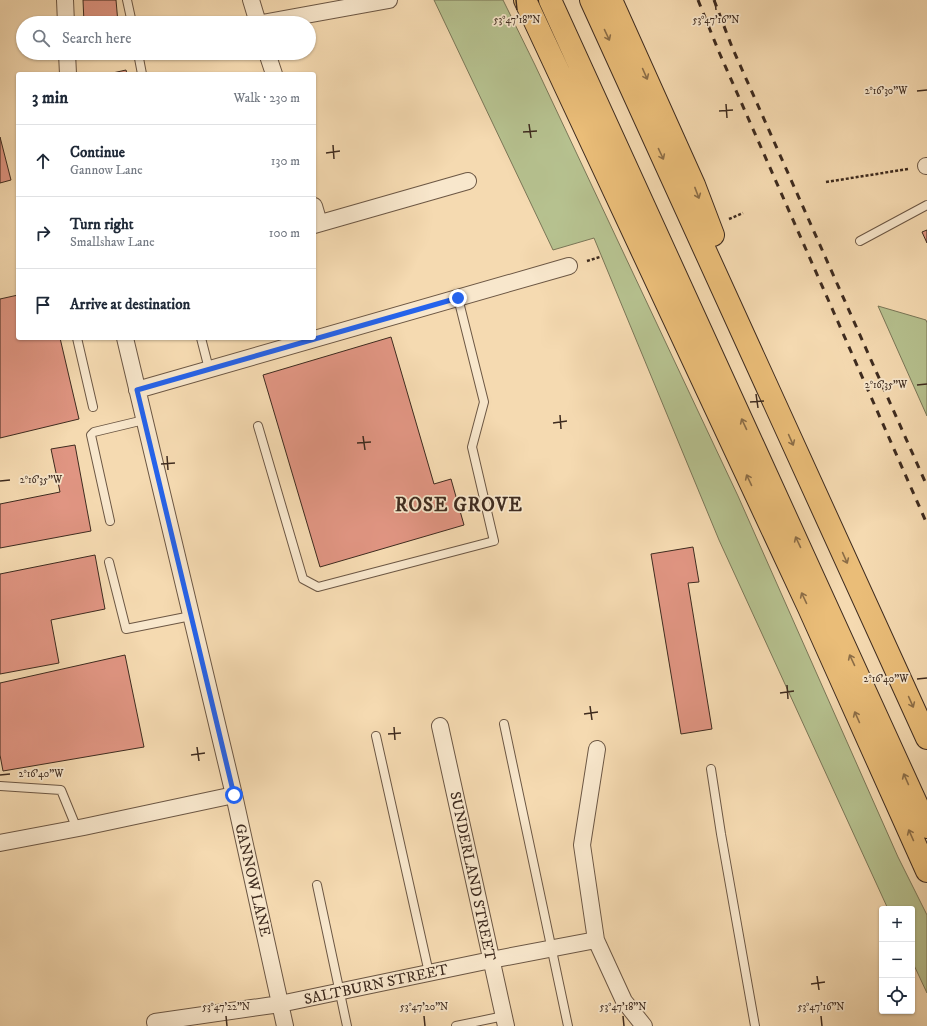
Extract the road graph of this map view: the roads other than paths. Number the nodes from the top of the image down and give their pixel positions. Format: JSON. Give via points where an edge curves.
{"nodes":[{"id":1,"x":65,"y":0,"type":"edge"},
{"id":2,"x":128,"y":0,"type":"edge"},
{"id":3,"x":251,"y":0,"type":"edge"},
{"id":4,"x":389,"y":0,"type":"edge"},
{"id":5,"x":525,"y":0,"type":"edge"},
{"id":6,"x":550,"y":0,"type":"edge"},
{"id":7,"x":591,"y":0,"type":"edge"},
{"id":8,"x":611,"y":0,"type":"edge"},
{"id":9,"x":66,"y":16,"type":"edge"},
{"id":10,"x":131,"y":16,"type":"edge"},
{"id":11,"x":256,"y":16,"type":"edge"},
{"id":12,"x":301,"y":16,"type":"edge"},
{"id":13,"x":67,"y":60,"type":"edge"},
{"id":14,"x":139,"y":60,"type":"edge"},
{"id":15,"x":269,"y":60,"type":"edge"},
{"id":16,"x":68,"y":72,"type":"edge"},
{"id":17,"x":142,"y":72,"type":"edge"},
{"id":18,"x":273,"y":72,"type":"edge"},
{"id":19,"x":468,"y":181,"type":"dead end"},
{"id":20,"x":927,"y":205,"type":"edge"},
{"id":21,"x":317,"y":224,"type":"edge"},
{"id":22,"x":860,"y":241,"type":"dead end"},
{"id":23,"x":569,"y":266,"type":"dead end"},
{"id":24,"x":458,"y":298,"type":"junction"},
{"id":25,"x":316,"y":338,"type":"edge"},
{"id":26,"x":77,"y":340,"type":"edge"},
{"id":27,"x":125,"y":340,"type":"edge"},
{"id":28,"x":202,"y":340,"type":"edge"},
{"id":29,"x":311,"y":340,"type":"edge"},
{"id":30,"x":209,"y":369,"type":"junction"},
{"id":31,"x":764,"y":379,"type":"junction"},
{"id":32,"x":137,"y":390,"type":"junction"},
{"id":33,"x":93,"y":407,"type":"dead end"},
{"id":34,"x":144,"y":420,"type":"junction"},
{"id":35,"x":258,"y":426,"type":"dead end"},
{"id":36,"x":110,"y":521,"type":"dead end"},
{"id":37,"x":110,"y":562,"type":"dead end"},
{"id":38,"x":191,"y":616,"type":"junction"},
{"id":39,"x":504,"y":724,"type":"dead end"},
{"id":40,"x":440,"y":726,"type":"dead end"},
{"id":41,"x":376,"y":736,"type":"dead end"},
{"id":42,"x":927,"y":738,"type":"edge"},
{"id":43,"x":597,"y":749,"type":"dead end"},
{"id":44,"x":711,"y":769,"type":"dead end"},
{"id":45,"x":0,"y":786,"type":"edge"},
{"id":46,"x":234,"y":795,"type":"junction"},
{"id":47,"x":927,"y":828,"type":"edge"},
{"id":48,"x":77,"y":829,"type":"junction"},
{"id":49,"x":0,"y":843,"type":"edge"},
{"id":50,"x":927,"y":871,"type":"edge"},
{"id":51,"x":317,"y":885,"type":"dead end"},
{"id":52,"x":596,"y":940,"type":"junction"},
{"id":53,"x":550,"y":948,"type":"junction"},
{"id":54,"x":491,"y":960,"type":"junction"},
{"id":55,"x":429,"y":973,"type":"junction"},
{"id":56,"x":340,"y":992,"type":"junction"},
{"id":57,"x":280,"y":1004,"type":"junction"},
{"id":58,"x":505,"y":1021,"type":"edge"},
{"id":59,"x":155,"y":1024,"type":"edge"},
{"id":60,"x":285,"y":1026,"type":"edge"},
{"id":61,"x":347,"y":1026,"type":"edge"},
{"id":62,"x":456,"y":1026,"type":"edge"},
{"id":63,"x":568,"y":1026,"type":"edge"},
{"id":64,"x":644,"y":1026,"type":"edge"},
{"id":65,"x":755,"y":1026,"type":"edge"}],
"edges":[{"from":1,"to":9,"type":"street"},
{"from":2,"to":10,"type":"lane"},
{"from":3,"to":11,"type":"street"},
{"from":4,"to":12,"type":"street"},
{"from":50,"to":5,"type":"highway","one_way":true,"via":[[809,608]]},
{"from":47,"to":6,"type":"highway","one_way":true},
{"from":7,"to":31,"type":"highway","one_way":true},
{"from":8,"to":31,"type":"highway","one_way":true,"via":[[694,185]]},
{"from":13,"to":16,"type":"street"},
{"from":14,"to":17,"type":"lane"},
{"from":15,"to":18,"type":"street"},
{"from":19,"to":21,"type":"street"},
{"from":20,"to":22,"type":"lane"},
{"from":23,"to":24,"type":"street"},
{"from":24,"to":25,"type":"street"},
{"from":24,"to":35,"type":"lane","via":[[484,402],[472,448],[494,541],[318,587],[303,579]]},
{"from":26,"to":33,"type":"lane"},
{"from":27,"to":32,"type":"street","name":"GANNOW LANE"},
{"from":28,"to":30,"type":"lane"},
{"from":29,"to":30,"type":"street"},
{"from":30,"to":32,"type":"street"},
{"from":31,"to":42,"type":"highway","one_way":true},
{"from":32,"to":34,"type":"street","name":"GANNOW LANE"},
{"from":34,"to":36,"type":"lane","via":[[94,432],[91,435]]},
{"from":34,"to":38,"type":"street","name":"GANNOW LANE"},
{"from":37,"to":38,"type":"lane","via":[[126,629]]},
{"from":38,"to":46,"type":"street","name":"GANNOW LANE"},
{"from":39,"to":53,"type":"lane"},
{"from":40,"to":54,"type":"street","name":"SUNDERLAND STREET"},
{"from":41,"to":55,"type":"lane"},
{"from":43,"to":52,"type":"street","via":[[582,845]]},
{"from":44,"to":65,"type":"lane"},
{"from":45,"to":48,"type":"lane","via":[[61,790]]},
{"from":46,"to":48,"type":"street"},
{"from":46,"to":57,"type":"street","name":"GANNOW LANE"},
{"from":48,"to":49,"type":"street"},
{"from":51,"to":56,"type":"lane"},
{"from":52,"to":53,"type":"street","name":"SALTBURN STREET"},
{"from":52,"to":64,"type":"street","via":[[624,1001]]},
{"from":53,"to":54,"type":"street","name":"SALTBURN STREET"},
{"from":53,"to":63,"type":"lane"},
{"from":54,"to":55,"type":"street","name":"SALTBURN STREET"},
{"from":54,"to":58,"type":"street","name":"SUNDERLAND STREET"},
{"from":55,"to":56,"type":"street","name":"SALTBURN STREET"},
{"from":56,"to":57,"type":"street","name":"SALTBURN STREET"},
{"from":56,"to":61,"type":"lane"},
{"from":57,"to":59,"type":"street","name":"SALTBURN STREET"},
{"from":57,"to":60,"type":"street","name":"GANNOW LANE"},
{"from":58,"to":62,"type":"lane"}]}
